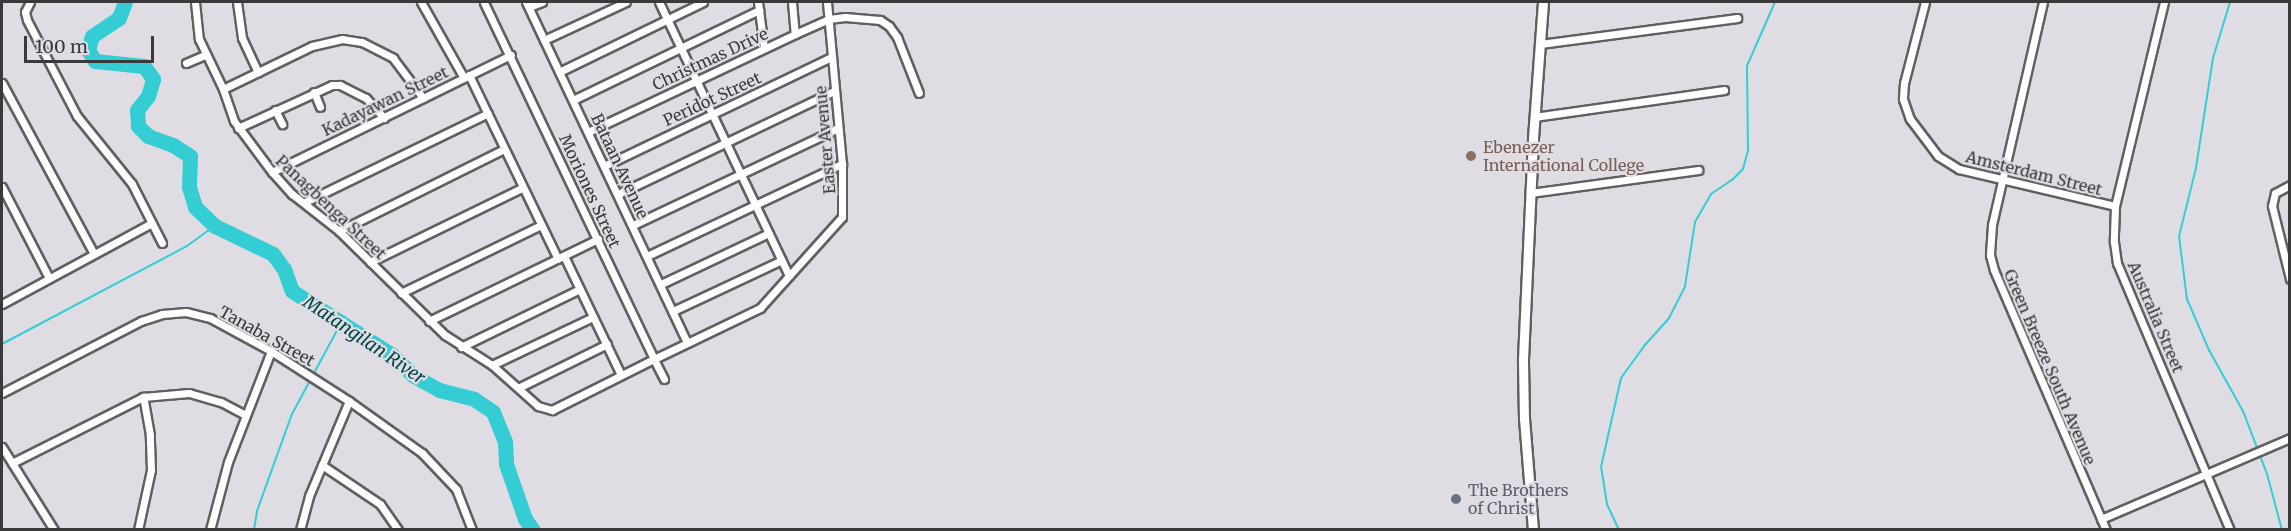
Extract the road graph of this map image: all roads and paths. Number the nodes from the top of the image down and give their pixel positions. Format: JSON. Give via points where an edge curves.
{"nodes":[{"id":1,"x":30,"y":2,"type":"edge"},
{"id":2,"x":195,"y":2,"type":"edge"},
{"id":3,"x":237,"y":2,"type":"edge"},
{"id":4,"x":421,"y":2,"type":"edge"},
{"id":5,"x":484,"y":2,"type":"edge"},
{"id":6,"x":542,"y":2,"type":"edge"},
{"id":7,"x":626,"y":2,"type":"edge"},
{"id":8,"x":659,"y":2,"type":"edge"},
{"id":9,"x":703,"y":2,"type":"edge"},
{"id":10,"x":758,"y":2,"type":"edge"},
{"id":11,"x":792,"y":2,"type":"edge"},
{"id":12,"x":827,"y":2,"type":"edge"},
{"id":13,"x":1543,"y":2,"type":"edge"},
{"id":14,"x":1925,"y":2,"type":"edge"},
{"id":15,"x":2043,"y":2,"type":"edge"},
{"id":16,"x":2164,"y":2,"type":"edge"},
{"id":17,"x":528,"y":4,"type":"edge"},
{"id":18,"x":759,"y":10,"type":"junction"},
{"id":19,"x":666,"y":18,"type":"junction"},
{"id":20,"x":1737,"y":18,"type":"dead end"},
{"id":21,"x":829,"y":19,"type":"junction"},
{"id":22,"x":795,"y":34,"type":"junction"},
{"id":23,"x":544,"y":40,"type":"junction"},
{"id":24,"x":1540,"y":44,"type":"junction"},
{"id":25,"x":680,"y":48,"type":"junction"},
{"id":26,"x":764,"y":48,"type":"junction"},
{"id":27,"x":205,"y":55,"type":"junction"},
{"id":28,"x":511,"y":55,"type":"junction"},
{"id":29,"x":832,"y":57,"type":"junction"},
{"id":30,"x":186,"y":63,"type":"dead end"},
{"id":31,"x":258,"y":72,"type":"junction"},
{"id":32,"x":559,"y":72,"type":"junction"},
{"id":33,"x":466,"y":76,"type":"junction"},
{"id":34,"x":696,"y":80,"type":"junction"},
{"id":35,"x":2,"y":83,"type":"edge"},
{"id":36,"x":223,"y":88,"type":"junction"},
{"id":37,"x":1724,"y":90,"type":"dead end"},
{"id":38,"x":834,"y":91,"type":"junction"},
{"id":39,"x":314,"y":92,"type":"junction"},
{"id":40,"x":919,"y":93,"type":"dead end"},
{"id":41,"x":423,"y":98,"type":"junction"},
{"id":42,"x":573,"y":100,"type":"junction"},
{"id":43,"x":320,"y":106,"type":"dead end"},
{"id":44,"x":275,"y":110,"type":"junction"},
{"id":45,"x":488,"y":113,"type":"junction"},
{"id":46,"x":711,"y":113,"type":"junction"},
{"id":47,"x":1534,"y":117,"type":"junction"},
{"id":48,"x":384,"y":118,"type":"junction"},
{"id":49,"x":282,"y":124,"type":"dead end"},
{"id":50,"x":238,"y":128,"type":"junction"},
{"id":51,"x":838,"y":128,"type":"junction"},
{"id":52,"x":588,"y":132,"type":"junction"},
{"id":53,"x":725,"y":141,"type":"junction"},
{"id":54,"x":504,"y":149,"type":"junction"},
{"id":55,"x":842,"y":164,"type":"junction"},
{"id":56,"x":604,"y":166,"type":"junction"},
{"id":57,"x":1698,"y":170,"type":"dead end"},
{"id":58,"x":272,"y":172,"type":"junction"},
{"id":59,"x":740,"y":173,"type":"junction"},
{"id":60,"x":2002,"y":179,"type":"junction"},
{"id":61,"x":2289,"y":185,"type":"edge"},
{"id":62,"x":2,"y":187,"type":"edge"},
{"id":63,"x":522,"y":188,"type":"junction"},
{"id":64,"x":1530,"y":193,"type":"junction"},
{"id":65,"x":618,"y":194,"type":"junction"},
{"id":66,"x":305,"y":202,"type":"junction"},
{"id":67,"x":755,"y":204,"type":"junction"},
{"id":68,"x":2115,"y":206,"type":"junction"},
{"id":69,"x":152,"y":223,"type":"junction"},
{"id":70,"x":541,"y":225,"type":"junction"},
{"id":71,"x":633,"y":225,"type":"junction"},
{"id":72,"x":339,"y":231,"type":"junction"},
{"id":73,"x":769,"y":233,"type":"junction"},
{"id":74,"x":598,"y":239,"type":"junction"},
{"id":75,"x":162,"y":243,"type":"dead end"},
{"id":76,"x":94,"y":254,"type":"junction"},
{"id":77,"x":647,"y":256,"type":"junction"},
{"id":78,"x":561,"y":258,"type":"junction"},
{"id":79,"x":782,"y":260,"type":"junction"},
{"id":80,"x":370,"y":262,"type":"junction"},
{"id":81,"x":789,"y":276,"type":"junction"},
{"id":82,"x":49,"y":278,"type":"junction"},
{"id":83,"x":2289,"y":279,"type":"edge"},
{"id":84,"x":661,"y":284,"type":"junction"},
{"id":85,"x":580,"y":289,"type":"junction"},
{"id":86,"x":2,"y":293,"type":"edge"},
{"id":87,"x":401,"y":293,"type":"junction"},
{"id":88,"x":4,"y":302,"type":"edge"},
{"id":89,"x":673,"y":311,"type":"junction"},
{"id":90,"x":593,"y":317,"type":"junction"},
{"id":91,"x":429,"y":321,"type":"junction"},
{"id":92,"x":687,"y":343,"type":"junction"},
{"id":93,"x":606,"y":344,"type":"junction"},
{"id":94,"x":461,"y":347,"type":"junction"},
{"id":95,"x":271,"y":351,"type":"junction"},
{"id":96,"x":654,"y":359,"type":"junction"},
{"id":97,"x":492,"y":365,"type":"junction"},
{"id":98,"x":621,"y":375,"type":"junction"},
{"id":99,"x":664,"y":379,"type":"dead end"},
{"id":100,"x":520,"y":387,"type":"junction"},
{"id":101,"x":2,"y":393,"type":"edge"},
{"id":102,"x":143,"y":397,"type":"junction"},
{"id":103,"x":349,"y":401,"type":"junction"},
{"id":104,"x":244,"y":415,"type":"junction"},
{"id":105,"x":2289,"y":438,"type":"edge"},
{"id":106,"x":2,"y":447,"type":"edge"},
{"id":107,"x":12,"y":463,"type":"junction"},
{"id":108,"x":322,"y":465,"type":"junction"},
{"id":109,"x":2207,"y":472,"type":"junction"},
{"id":110,"x":2101,"y":519,"type":"junction"},
{"id":111,"x":54,"y":530,"type":"edge"},
{"id":112,"x":138,"y":530,"type":"edge"},
{"id":113,"x":210,"y":530,"type":"edge"},
{"id":114,"x":300,"y":530,"type":"edge"},
{"id":115,"x":398,"y":530,"type":"edge"},
{"id":116,"x":472,"y":530,"type":"edge"},
{"id":117,"x":1533,"y":530,"type":"edge"},
{"id":118,"x":2106,"y":530,"type":"edge"},
{"id":119,"x":2230,"y":530,"type":"edge"}],
"edges":[{"from":1,"to":69,"type":"street","via":[[25,12],[27,20],[77,116],[132,184]]},
{"from":2,"to":27,"type":"street","name":"Panagbenga Street","via":[[196,24]]},
{"from":3,"to":31,"type":"street","via":[[242,38]]},
{"from":4,"to":33,"type":"street"},
{"from":5,"to":28,"type":"street","name":"Moriones Street"},
{"from":6,"to":17,"type":"street"},
{"from":7,"to":23,"type":"street"},
{"from":8,"to":19,"type":"street"},
{"from":9,"to":19,"type":"street"},
{"from":10,"to":18,"type":"street"},
{"from":11,"to":22,"type":"street"},
{"from":12,"to":21,"type":"street","name":"Easter Avenue"},
{"from":13,"to":24,"type":"main road"},
{"from":14,"to":60,"type":"street","name":"Amsterdam Street","via":[[1904,83],[1903,99],[1910,119],[1938,156],[1959,169]]},
{"from":15,"to":60,"type":"street","name":"Green Breeze South Avenue"},
{"from":16,"to":68,"type":"street","name":"Australia Street"},
{"from":17,"to":23,"type":"street","name":"Bataan Avenue"},
{"from":18,"to":25,"type":"street"},
{"from":18,"to":26,"type":"street"},
{"from":19,"to":25,"type":"street"},
{"from":19,"to":32,"type":"street"},
{"from":20,"to":24,"type":"street"},
{"from":21,"to":22,"type":"street","name":"Christmas Drive"},
{"from":21,"to":29,"type":"street","name":"Easter Avenue"},
{"from":21,"to":40,"type":"street","name":"Christmas Drive","via":[[880,20],[889,26]]},
{"from":22,"to":26,"type":"street","name":"Christmas Drive"},
{"from":23,"to":32,"type":"street","name":"Bataan Avenue"},
{"from":24,"to":47,"type":"main road"},
{"from":25,"to":34,"type":"street"},
{"from":25,"to":42,"type":"street"},
{"from":26,"to":34,"type":"street","name":"Christmas Drive"},
{"from":27,"to":30,"type":"street"},
{"from":27,"to":36,"type":"street","name":"Panagbenga Street"},
{"from":28,"to":33,"type":"street","name":"Kadayawan Street"},
{"from":28,"to":74,"type":"street","name":"Moriones Street"},
{"from":29,"to":38,"type":"street","name":"Easter Avenue"},
{"from":29,"to":46,"type":"street","name":"Peridot Street"},
{"from":31,"to":36,"type":"street"},
{"from":31,"to":41,"type":"street","via":[[326,41],[362,42],[393,58]]},
{"from":32,"to":42,"type":"street","name":"Bataan Avenue"},
{"from":33,"to":41,"type":"street","name":"Kadayawan Street"},
{"from":33,"to":45,"type":"street"},
{"from":34,"to":46,"type":"street"},
{"from":34,"to":52,"type":"street","name":"Christmas Drive"},
{"from":35,"to":76,"type":"street"},
{"from":36,"to":50,"type":"street","name":"Panagbenga Street"},
{"from":37,"to":47,"type":"street"},
{"from":38,"to":51,"type":"street","name":"Easter Avenue"},
{"from":38,"to":53,"type":"street"},
{"from":39,"to":43,"type":"street"},
{"from":39,"to":44,"type":"street"},
{"from":39,"to":48,"type":"street","via":[[340,85],[366,98]]},
{"from":41,"to":48,"type":"street","name":"Kadayawan Street"},
{"from":42,"to":52,"type":"street","name":"Bataan Avenue"},
{"from":44,"to":49,"type":"street"},
{"from":44,"to":50,"type":"street"},
{"from":45,"to":54,"type":"street"},
{"from":45,"to":66,"type":"street"},
{"from":46,"to":53,"type":"street"},
{"from":46,"to":56,"type":"street","name":"Peridot Street"},
{"from":47,"to":64,"type":"main road"},
{"from":48,"to":58,"type":"street","name":"Kadayawan Street"},
{"from":50,"to":58,"type":"street","name":"Panagbenga Street"},
{"from":51,"to":55,"type":"street","name":"Easter Avenue"},
{"from":51,"to":59,"type":"street"},
{"from":52,"to":56,"type":"street","name":"Bataan Avenue"},
{"from":53,"to":59,"type":"street"},
{"from":53,"to":65,"type":"street"},
{"from":54,"to":63,"type":"street"},
{"from":54,"to":72,"type":"street"},
{"from":55,"to":67,"type":"street"},
{"from":55,"to":81,"type":"street","name":"Easter Avenue","via":[[842,217]]},
{"from":56,"to":65,"type":"street","name":"Bataan Avenue"},
{"from":57,"to":64,"type":"street"},
{"from":58,"to":66,"type":"street","name":"Panagbenga Street"},
{"from":59,"to":67,"type":"street"},
{"from":59,"to":71,"type":"street"},
{"from":60,"to":68,"type":"street","name":"Amsterdam Street"},
{"from":60,"to":110,"type":"street","name":"Green Breeze South Avenue","via":[[1992,225],[1990,255],[1994,270]]},
{"from":61,"to":83,"type":"street","via":[[2276,193],[2272,206]]},
{"from":62,"to":82,"type":"street"},
{"from":63,"to":70,"type":"street"},
{"from":63,"to":80,"type":"street"},
{"from":64,"to":117,"type":"main road","via":[[1523,359]]},
{"from":65,"to":71,"type":"street","name":"Bataan Avenue"},
{"from":66,"to":72,"type":"street","name":"Panagbenga Street"},
{"from":67,"to":73,"type":"street"},
{"from":67,"to":77,"type":"street"},
{"from":68,"to":109,"type":"street","name":"Australia Street","via":[[2117,263]]},
{"from":69,"to":75,"type":"street"},
{"from":69,"to":76,"type":"street"},
{"from":70,"to":78,"type":"street"},
{"from":70,"to":87,"type":"street"},
{"from":71,"to":77,"type":"street","name":"Bataan Avenue"},
{"from":72,"to":80,"type":"street","name":"Panagbenga Street"},
{"from":73,"to":79,"type":"street"},
{"from":73,"to":84,"type":"street"},
{"from":74,"to":78,"type":"street"},
{"from":74,"to":96,"type":"street","name":"Moriones Street"},
{"from":76,"to":82,"type":"street"},
{"from":77,"to":84,"type":"street","name":"Bataan Avenue"},
{"from":78,"to":85,"type":"street"},
{"from":78,"to":91,"type":"street"},
{"from":79,"to":81,"type":"street"},
{"from":79,"to":89,"type":"street"},
{"from":80,"to":87,"type":"street","name":"Panagbenga Street"},
{"from":81,"to":92,"type":"street","name":"Easter Avenue","via":[[760,308]]},
{"from":82,"to":88,"type":"street"},
{"from":84,"to":89,"type":"street","name":"Bataan Avenue"},
{"from":85,"to":90,"type":"street"},
{"from":85,"to":94,"type":"street"},
{"from":86,"to":88,"type":"street"},
{"from":87,"to":91,"type":"street","name":"Panagbenga Street"},
{"from":89,"to":92,"type":"street","name":"Bataan Avenue"},
{"from":90,"to":93,"type":"street"},
{"from":90,"to":97,"type":"street"},
{"from":91,"to":94,"type":"street","name":"Panagbenga Street"},
{"from":92,"to":96,"type":"street","name":"Easter Avenue"},
{"from":93,"to":98,"type":"street"},
{"from":93,"to":100,"type":"street"},
{"from":94,"to":97,"type":"street","name":"Panagbenga Street"},
{"from":95,"to":101,"type":"street","name":"Tanaba Street","via":[[210,318],[186,312],[162,314],[141,321]]},
{"from":95,"to":103,"type":"street","name":"Tanaba Street"},
{"from":95,"to":104,"type":"street"},
{"from":96,"to":98,"type":"street"},
{"from":96,"to":99,"type":"street","name":"Moriones Street"},
{"from":97,"to":100,"type":"street","name":"Panagbenga Street"},
{"from":98,"to":100,"type":"street","name":"Panagbenga Street","via":[[552,410],[538,406]]},
{"from":102,"to":104,"type":"street","via":[[189,393],[221,402]]},
{"from":102,"to":107,"type":"street"},
{"from":102,"to":112,"type":"street","via":[[151,470]]},
{"from":103,"to":108,"type":"street"},
{"from":103,"to":116,"type":"street","name":"Tanaba Street","via":[[443,472],[456,489]]},
{"from":104,"to":113,"type":"street"},
{"from":105,"to":109,"type":"street"},
{"from":106,"to":107,"type":"street"},
{"from":107,"to":111,"type":"street"},
{"from":108,"to":114,"type":"street"},
{"from":108,"to":115,"type":"street","via":[[380,504]]},
{"from":109,"to":110,"type":"street"},
{"from":109,"to":119,"type":"street","name":"Australia Street"},
{"from":110,"to":118,"type":"street","name":"Green Breeze South Avenue"}]}
